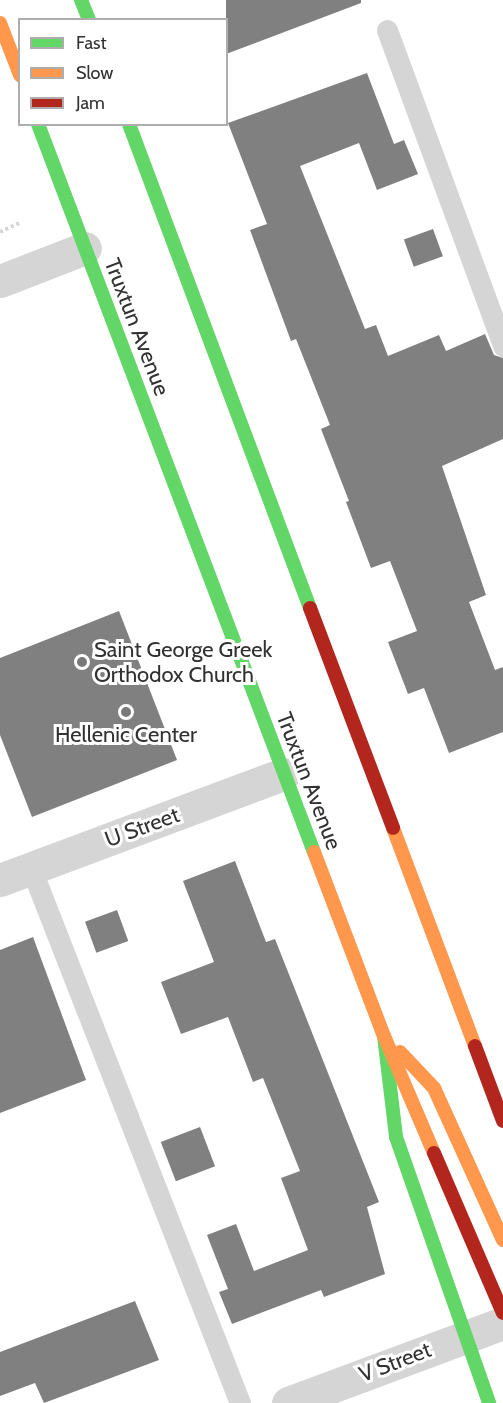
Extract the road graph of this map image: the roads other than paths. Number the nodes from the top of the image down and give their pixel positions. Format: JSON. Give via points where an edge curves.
{"nodes":[{"id":1,"x":81,"y":0,"type":"edge"},
{"id":2,"x":88,"y":18,"type":"edge"},
{"id":3,"x":0,"y":23,"type":"edge"},
{"id":4,"x":387,"y":30,"type":"dead end"},
{"id":5,"x":18,"y":70,"type":"edge"},
{"id":6,"x":39,"y":126,"type":"edge"},
{"id":7,"x":130,"y":126,"type":"edge"},
{"id":8,"x":85,"y":248,"type":"junction"},
{"id":9,"x":0,"y":281,"type":"edge"},
{"id":10,"x":503,"y":346,"type":"edge"},
{"id":11,"x":284,"y":774,"type":"junction"},
{"id":12,"x":31,"y":868,"type":"junction"},
{"id":13,"x":0,"y":879,"type":"edge"},
{"id":14,"x":384,"y":1036,"type":"junction"},
{"id":15,"x":495,"y":1078,"type":"edge"},
{"id":16,"x":503,"y":1121,"type":"edge"},
{"id":17,"x":503,"y":1240,"type":"edge"},
{"id":18,"x":503,"y":1313,"type":"edge"},
{"id":19,"x":503,"y":1323,"type":"edge"},
{"id":20,"x":464,"y":1335,"type":"junction"},
{"id":21,"x":240,"y":1403,"type":"edge"},
{"id":22,"x":288,"y":1403,"type":"edge"},
{"id":23,"x":489,"y":1403,"type":"edge"}],
"edges":[{"from":1,"to":2,"type":"main road"},
{"from":3,"to":5,"type":"main road"},
{"from":4,"to":10,"type":"lane"},
{"from":6,"to":8,"type":"main road","name":"Truxtun Avenue"},
{"from":7,"to":15,"type":"main road"},
{"from":8,"to":9,"type":"street"},
{"from":8,"to":11,"type":"main road","name":"Truxtun Avenue"},
{"from":11,"to":12,"type":"street","name":"U Street"},
{"from":11,"to":14,"type":"main road","name":"Truxtun Avenue"},
{"from":12,"to":13,"type":"street","name":"U Street"},
{"from":12,"to":21,"type":"lane"},
{"from":14,"to":17,"type":"main road","via":[[434,1088]]},
{"from":14,"to":18,"type":"main road","name":"Truxtun Avenue"},
{"from":14,"to":20,"type":"main road","via":[[396,1137]]},
{"from":15,"to":16,"type":"main road"},
{"from":19,"to":20,"type":"street","name":"V Street"},
{"from":20,"to":22,"type":"street","name":"V Street"},
{"from":20,"to":23,"type":"main road"}]}
